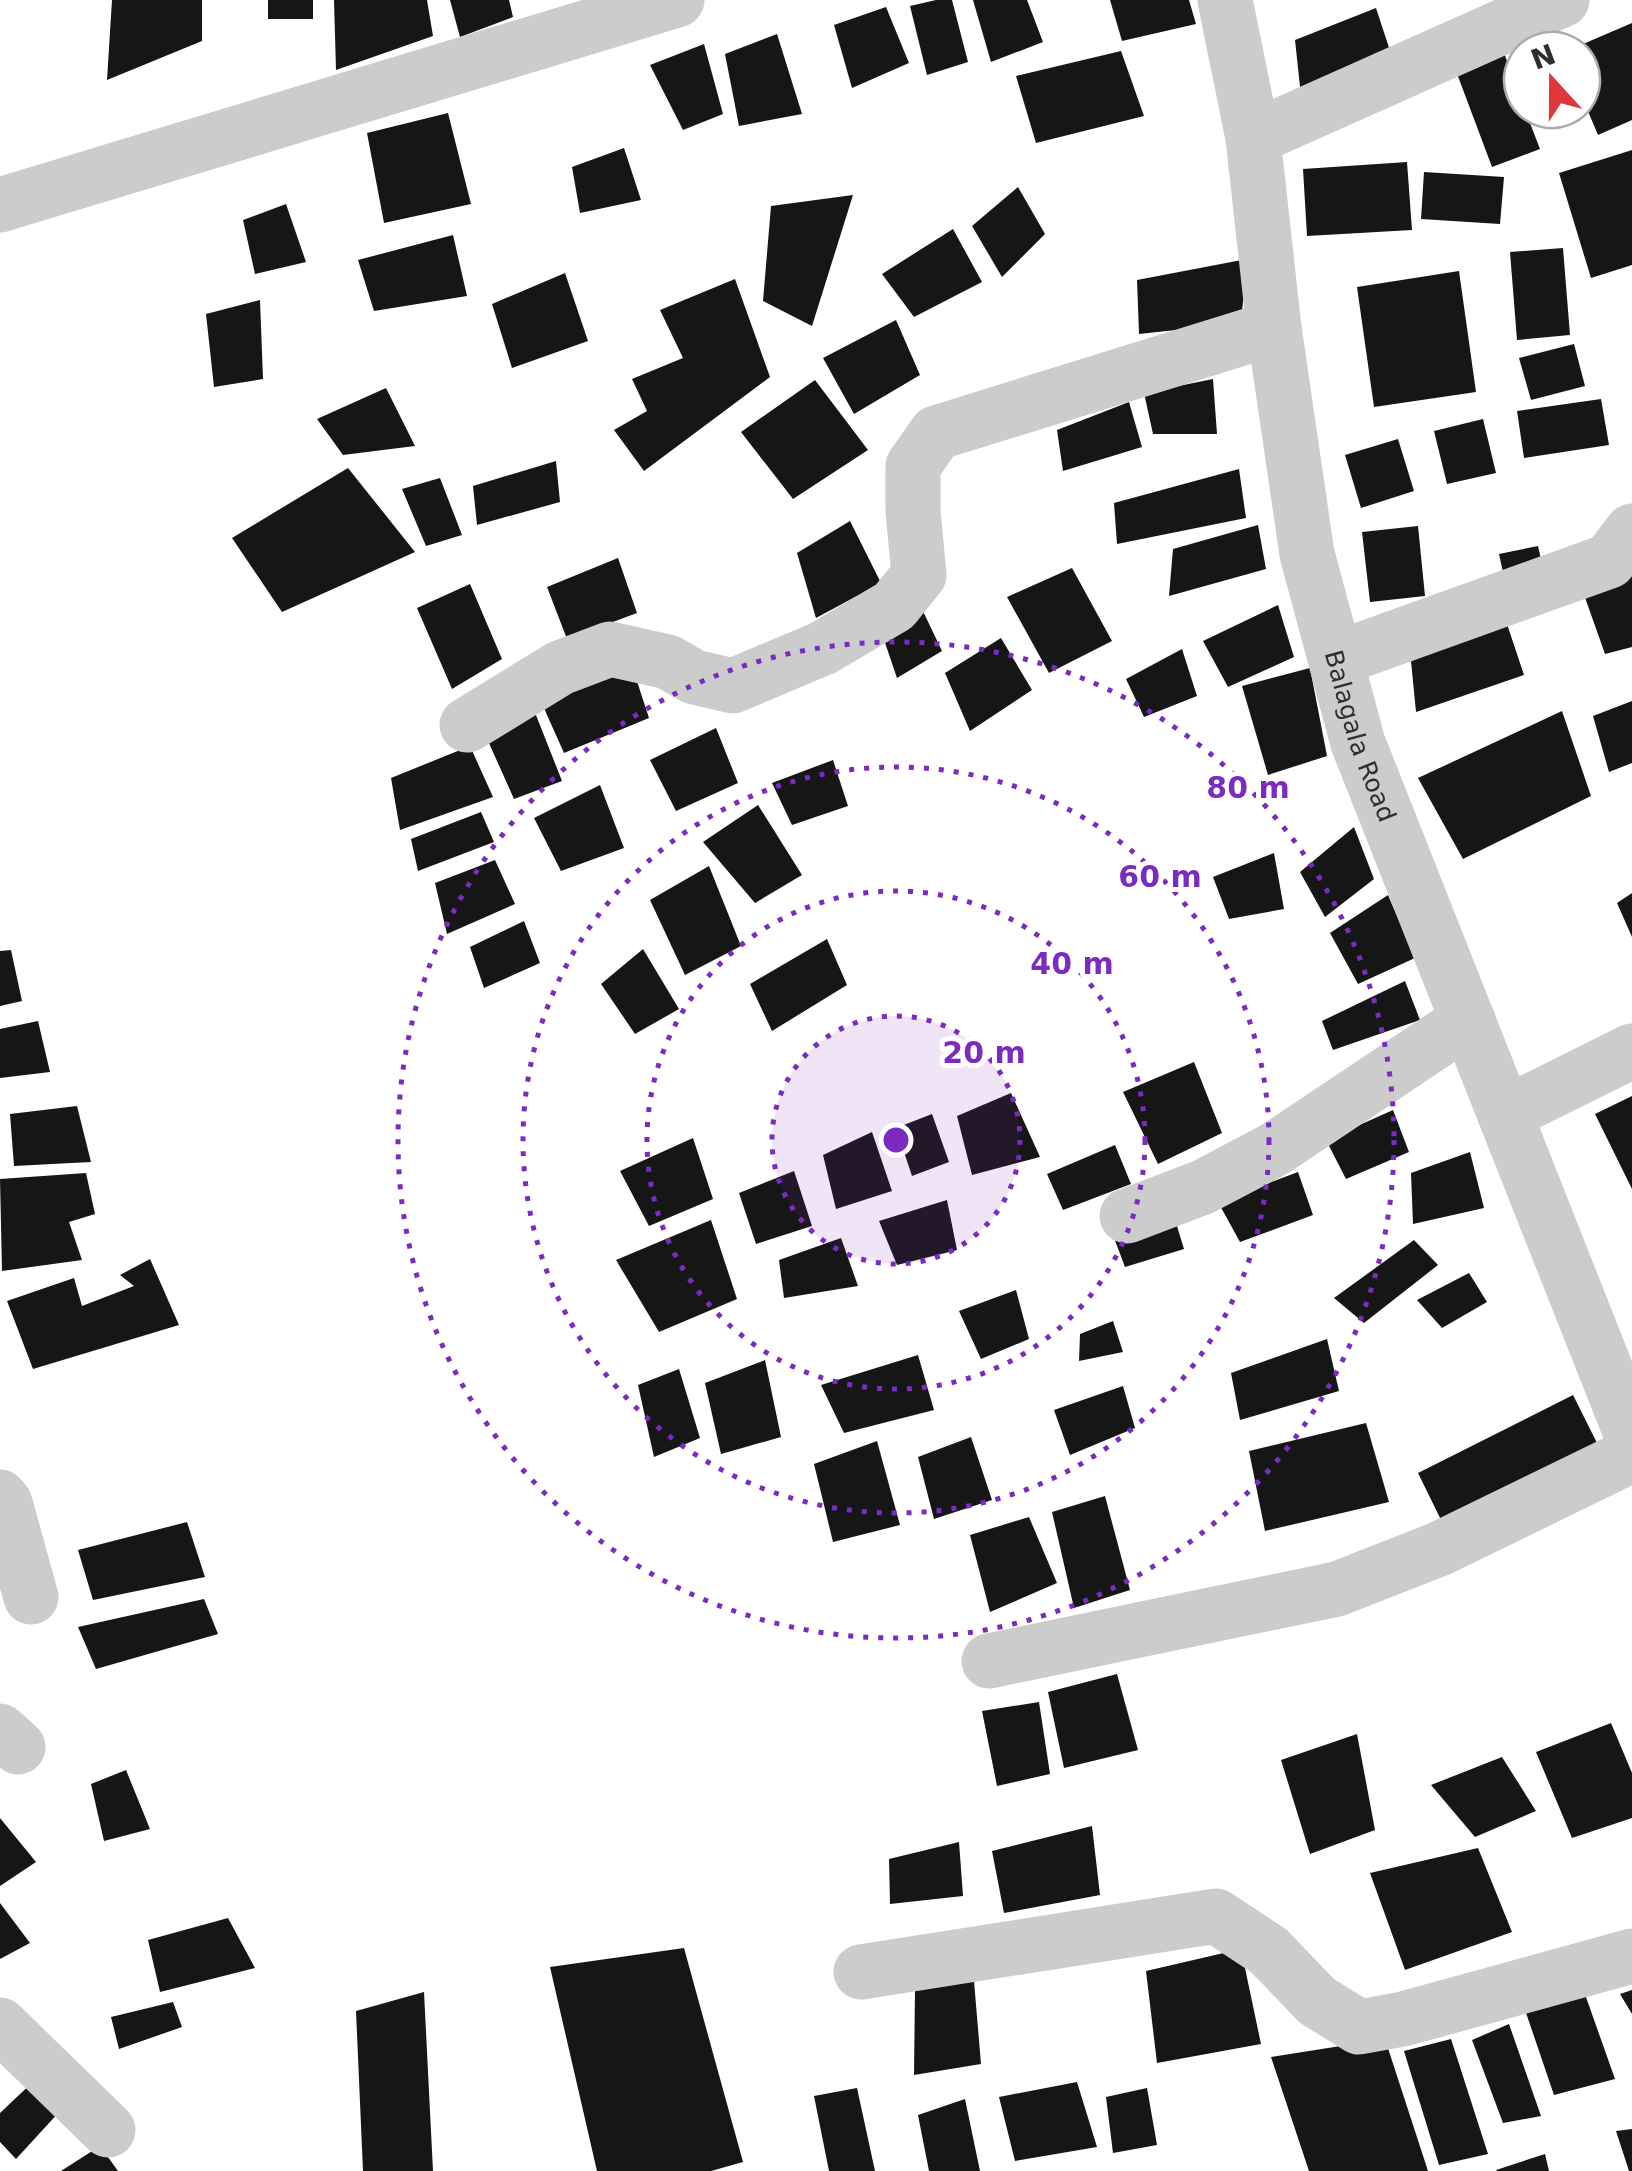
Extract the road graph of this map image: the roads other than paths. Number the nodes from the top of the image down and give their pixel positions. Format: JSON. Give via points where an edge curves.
{"nodes":[{"id":1,"x":677,"y":0,"type":"edge"},
{"id":2,"x":1226,"y":0,"type":"edge"},
{"id":3,"x":1562,"y":0,"type":"edge"},
{"id":4,"x":1253,"y":138,"type":"junction"},
{"id":5,"x":0,"y":205,"type":"edge"},
{"id":6,"x":1274,"y":328,"type":"junction"},
{"id":7,"x":1632,"y":530,"type":"edge"},
{"id":8,"x":1336,"y":659,"type":"junction"},
{"id":9,"x":467,"y":725,"type":"dead end"},
{"id":10,"x":1468,"y":1020,"type":"junction"},
{"id":11,"x":1632,"y":1052,"type":"edge"},
{"id":12,"x":1505,"y":1114,"type":"junction"},
{"id":13,"x":1128,"y":1216,"type":"dead end"},
{"id":14,"x":1632,"y":1436,"type":"edge"},
{"id":15,"x":1632,"y":1454,"type":"edge"},
{"id":16,"x":0,"y":1498,"type":"edge"},
{"id":17,"x":32,"y":1598,"type":"dead end"},
{"id":18,"x":989,"y":1661,"type":"dead end"},
{"id":19,"x":1632,"y":1956,"type":"edge"},
{"id":20,"x":861,"y":1972,"type":"dead end"},
{"id":21,"x":0,"y":2025,"type":"edge"},
{"id":22,"x":108,"y":2130,"type":"dead end"}],
"edges":[{"from":1,"to":5,"type":"street"},
{"from":2,"to":4,"type":"street","name":"Balagala Road"},
{"from":3,"to":4,"type":"street"},
{"from":4,"to":6,"type":"street","name":"Balagala Road"},
{"from":6,"to":8,"type":"street","name":"Balagala Road","via":[[1307,554]]},
{"from":6,"to":9,"type":"street","via":[[936,433],[913,466],[919,575],[894,606],[822,648],[733,686],[610,649],[560,668]]},
{"from":7,"to":8,"type":"street","via":[[1609,561]]},
{"from":8,"to":10,"type":"street","name":"Balagala Road","via":[[1358,743]]},
{"from":10,"to":12,"type":"street","name":"Balagala Road"},
{"from":10,"to":13,"type":"street","via":[[1275,1149],[1204,1188]]},
{"from":11,"to":12,"type":"street"},
{"from":12,"to":14,"type":"street","name":"Balagala Road"},
{"from":15,"to":18,"type":"street","via":[[1439,1548],[1337,1589]]},
{"from":16,"to":17,"type":"street"},
{"from":19,"to":20,"type":"street","via":[[1359,2027],[1317,2001],[1268,1952],[1216,1916]]},
{"from":21,"to":22,"type":"street"}]}
